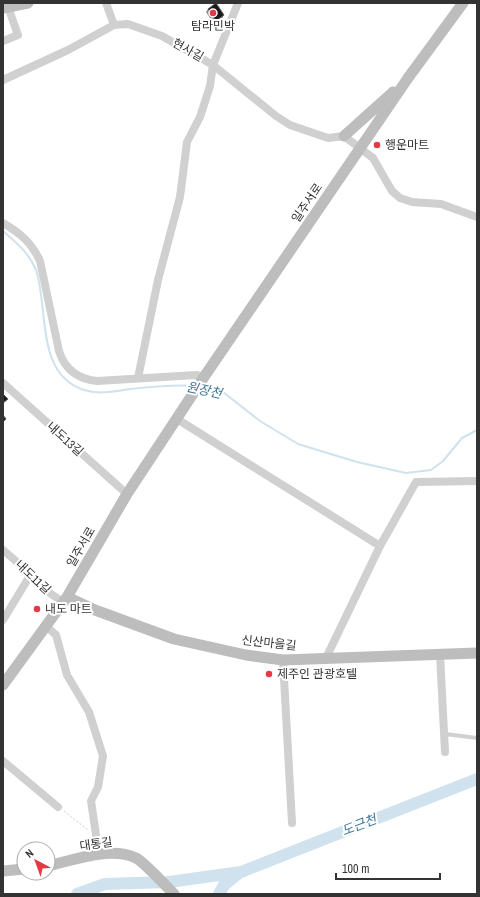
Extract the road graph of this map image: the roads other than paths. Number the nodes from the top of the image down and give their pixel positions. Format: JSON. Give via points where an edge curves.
{"nodes":[{"id":1,"x":28,"y":3,"type":"edge"},
{"id":2,"x":106,"y":3,"type":"edge"},
{"id":3,"x":238,"y":3,"type":"edge"},
{"id":4,"x":463,"y":3,"type":"edge"},
{"id":5,"x":6,"y":8,"type":"edge"},
{"id":6,"x":114,"y":25,"type":"junction"},
{"id":7,"x":3,"y":41,"type":"edge"},
{"id":8,"x":213,"y":65,"type":"junction"},
{"id":9,"x":408,"y":78,"type":"junction"},
{"id":10,"x":3,"y":80,"type":"edge"},
{"id":11,"x":344,"y":136,"type":"junction"},
{"id":12,"x":360,"y":148,"type":"junction"},
{"id":13,"x":477,"y":217,"type":"edge"},
{"id":14,"x":3,"y":223,"type":"edge"},
{"id":15,"x":138,"y":378,"type":"junction"},
{"id":16,"x":3,"y":383,"type":"edge"},
{"id":17,"x":200,"y":384,"type":"junction"},
{"id":18,"x":177,"y":419,"type":"junction"},
{"id":19,"x":477,"y":481,"type":"edge"},
{"id":20,"x":127,"y":494,"type":"junction"},
{"id":21,"x":380,"y":546,"type":"junction"},
{"id":22,"x":3,"y":550,"type":"edge"},
{"id":23,"x":31,"y":574,"type":"junction"},
{"id":24,"x":65,"y":600,"type":"junction"},
{"id":25,"x":3,"y":620,"type":"edge"},
{"id":26,"x":46,"y":626,"type":"junction"},
{"id":27,"x":477,"y":653,"type":"edge"},
{"id":28,"x":440,"y":654,"type":"junction"},
{"id":29,"x":326,"y":658,"type":"junction"},
{"id":30,"x":283,"y":660,"type":"junction"},
{"id":31,"x":3,"y":685,"type":"edge"},
{"id":32,"x":445,"y":734,"type":"junction"},
{"id":33,"x":477,"y":738,"type":"edge"},
{"id":34,"x":445,"y":752,"type":"dead end"},
{"id":35,"x":3,"y":761,"type":"edge"},
{"id":36,"x":58,"y":807,"type":"road end"},
{"id":37,"x":292,"y":823,"type":"dead end"},
{"id":38,"x":99,"y":855,"type":"junction"},
{"id":39,"x":56,"y":864,"type":"edge"},
{"id":40,"x":16,"y":869,"type":"edge"},
{"id":41,"x":3,"y":870,"type":"edge"},
{"id":42,"x":174,"y":894,"type":"edge"}],
"edges":[{"from":1,"to":5,"type":"main road"},
{"from":2,"to":6,"type":"street"},
{"from":3,"to":8,"type":"street"},
{"from":4,"to":9,"type":"main road","name":"일주서로"},
{"from":5,"to":7,"type":"street","via":[[18,35]]},
{"from":6,"to":8,"type":"street","name":"현사길","via":[[128,24],[162,36]]},
{"from":6,"to":10,"type":"street"},
{"from":8,"to":11,"type":"street","name":"현사길","via":[[280,119],[328,138]]},
{"from":8,"to":15,"type":"street","via":[[200,117],[187,142],[180,197],[158,280]]},
{"from":9,"to":11,"type":"main road"},
{"from":9,"to":12,"type":"main road","name":"일주서로"},
{"from":11,"to":12,"type":"street"},
{"from":12,"to":13,"type":"street","via":[[373,158],[392,191],[400,198],[412,202],[441,204]]},
{"from":12,"to":17,"type":"main road","name":"일주서로"},
{"from":14,"to":15,"type":"street","via":[[35,249],[40,261],[59,351],[68,368],[77,376],[89,380]]},
{"from":15,"to":17,"type":"street","via":[[196,376]]},
{"from":16,"to":20,"type":"street","name":"내도13길"},
{"from":17,"to":18,"type":"main road","name":"일주서로"},
{"from":18,"to":20,"type":"main road","name":"일주서로"},
{"from":18,"to":21,"type":"street"},
{"from":19,"to":21,"type":"street","via":[[416,482]]},
{"from":20,"to":24,"type":"main road","name":"일주서로"},
{"from":21,"to":29,"type":"street"},
{"from":22,"to":23,"type":"street","name":"내도11길"},
{"from":23,"to":24,"type":"street","name":"내도11길","via":[[51,594]]},
{"from":23,"to":25,"type":"street"},
{"from":24,"to":26,"type":"main road","name":"일주서로"},
{"from":24,"to":30,"type":"main road","name":"신산마을길","via":[[174,639],[246,655]]},
{"from":26,"to":31,"type":"main road","name":"일주서로"},
{"from":26,"to":38,"type":"street","via":[[56,635],[67,675],[89,712],[103,756],[98,787],[91,801]]},
{"from":27,"to":28,"type":"main road","name":"신산마을길"},
{"from":28,"to":29,"type":"main road","name":"신산마을길"},
{"from":28,"to":32,"type":"street"},
{"from":29,"to":30,"type":"main road","name":"신산마을길"},
{"from":30,"to":37,"type":"street"},
{"from":32,"to":33,"type":"lane"},
{"from":32,"to":34,"type":"street"},
{"from":35,"to":36,"type":"street"},
{"from":38,"to":39,"type":"main road","name":"대통길"},
{"from":38,"to":42,"type":"main road","name":"대통길","via":[[120,853],[137,858]]},
{"from":40,"to":41,"type":"main road"}]}
